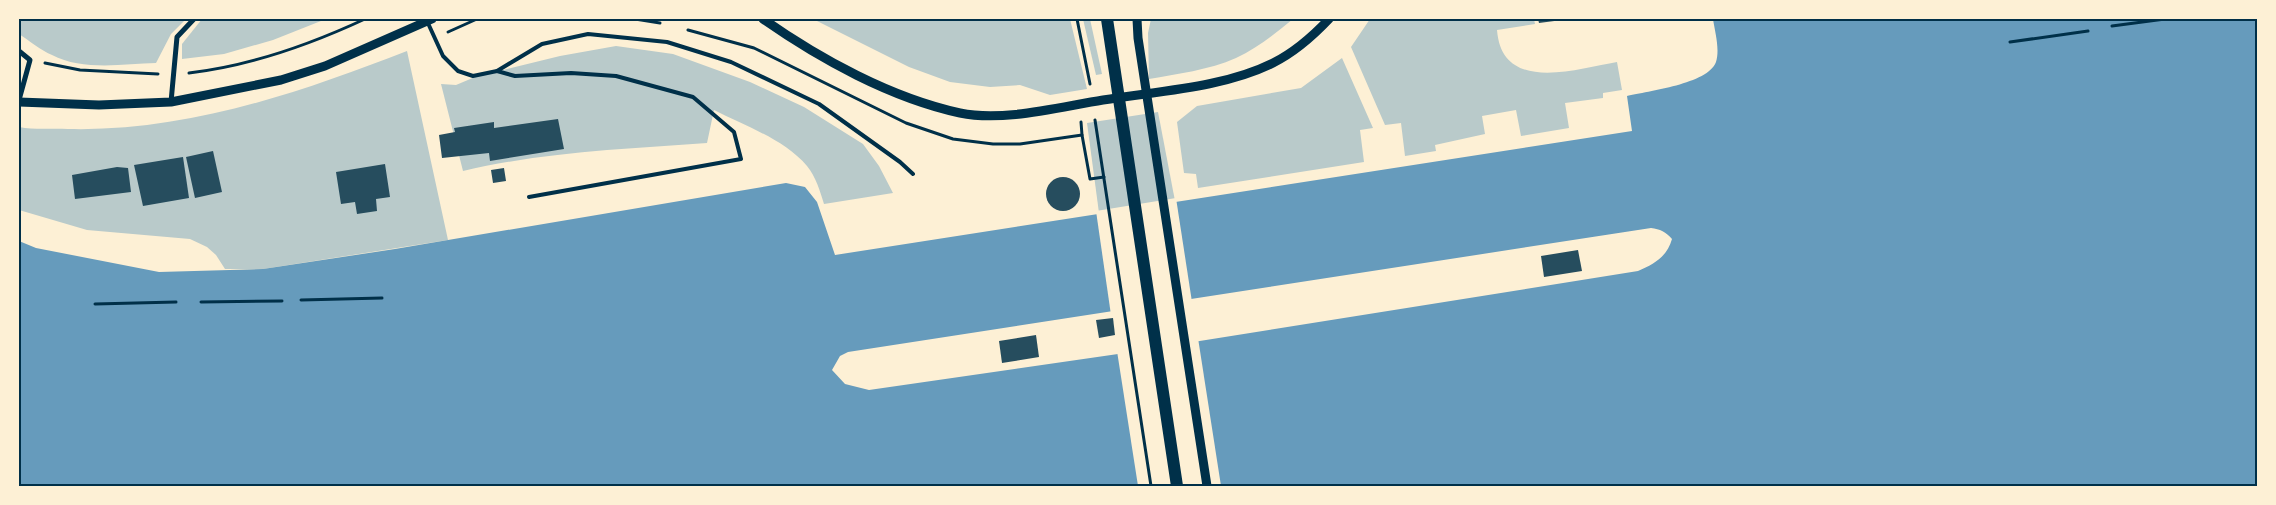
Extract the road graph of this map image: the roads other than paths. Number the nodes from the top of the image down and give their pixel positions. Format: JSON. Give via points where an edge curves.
{"nodes":[{"id":1,"x":194,"y":19,"type":"edge"},
{"id":2,"x":763,"y":19,"type":"edge"},
{"id":3,"x":1107,"y":19,"type":"edge"},
{"id":4,"x":1137,"y":19,"type":"edge"},
{"id":5,"x":1329,"y":19,"type":"edge"},
{"id":6,"x":429,"y":20,"type":"edge"},
{"id":7,"x":19,"y":52,"type":"edge"},
{"id":8,"x":497,"y":71,"type":"junction"},
{"id":9,"x":19,"y":101,"type":"edge"},
{"id":10,"x":171,"y":102,"type":"junction"},
{"id":11,"x":913,"y":174,"type":"dead end"},
{"id":12,"x":528,"y":198,"type":"dead end"},
{"id":13,"x":1177,"y":486,"type":"edge"},
{"id":14,"x":1207,"y":486,"type":"edge"}],
"edges":[{"from":1,"to":10,"type":"street","via":[[177,37]]},
{"from":2,"to":5,"type":"street","via":[[804,47],[909,99],[961,114],[990,116],[1214,82],[1251,72],[1297,50]]},
{"from":3,"to":13,"type":"main road"},
{"from":4,"to":14,"type":"street"},
{"from":6,"to":8,"type":"lane","via":[[443,56],[458,71],[473,76]]},
{"from":6,"to":10,"type":"street","via":[[326,66],[281,80]]},
{"from":7,"to":9,"type":"street","via":[[30,60]]},
{"from":8,"to":11,"type":"lane","via":[[542,44],[588,34],[667,42],[731,62],[819,104]]},
{"from":8,"to":12,"type":"lane","via":[[515,76],[572,73],[616,76],[693,97],[734,132],[741,159]]},
{"from":9,"to":10,"type":"street","via":[[99,105]]}]}
